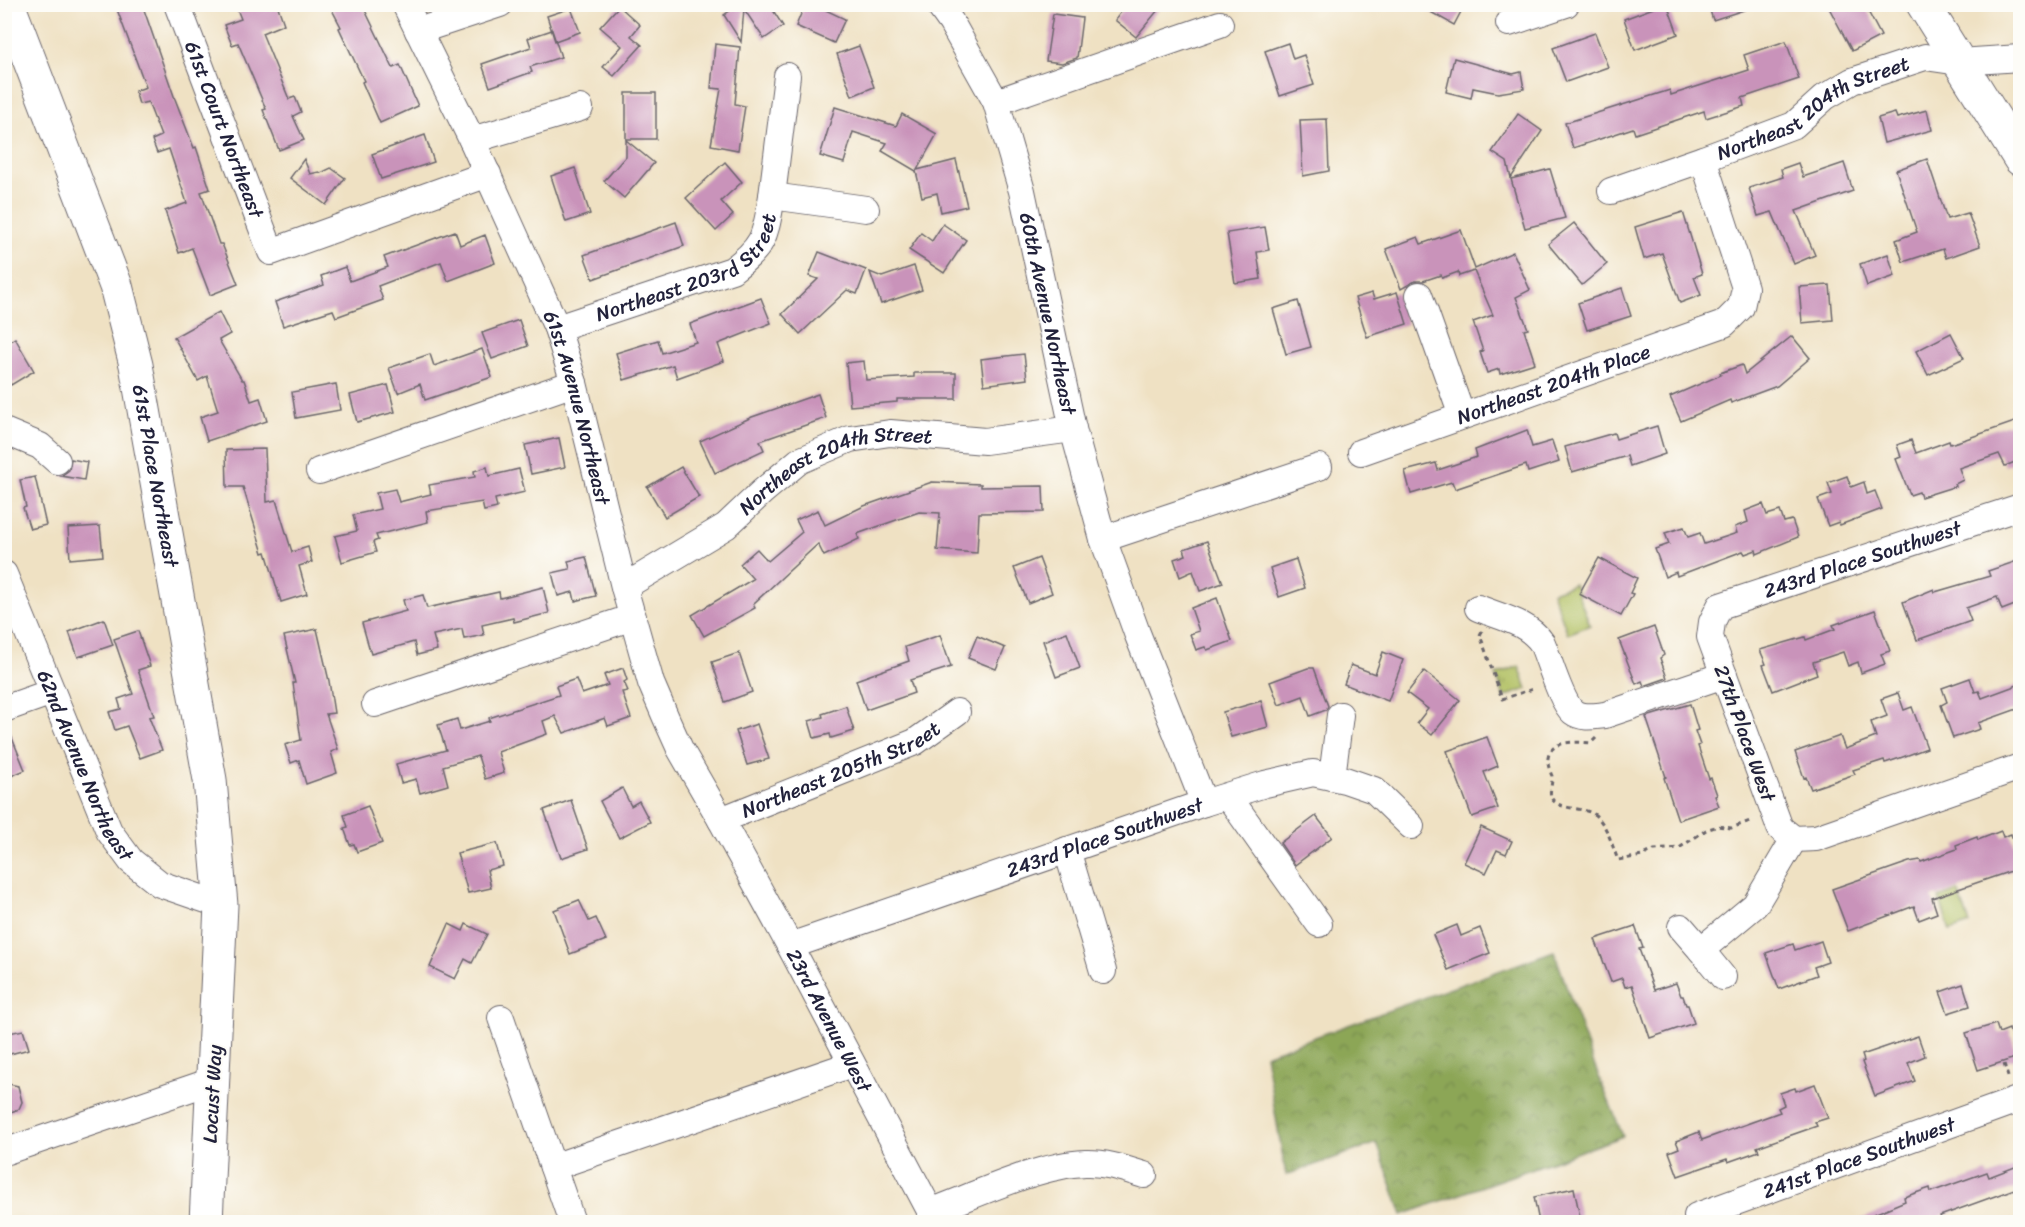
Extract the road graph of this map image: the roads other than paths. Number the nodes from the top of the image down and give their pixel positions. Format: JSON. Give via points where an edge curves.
{"nodes":[{"id":1,"x":8,"y":4,"type":"edge"},
{"id":2,"x":177,"y":4,"type":"edge"},
{"id":3,"x":405,"y":4,"type":"edge"},
{"id":4,"x":500,"y":4,"type":"edge"},
{"id":5,"x":938,"y":4,"type":"edge"},
{"id":6,"x":1566,"y":4,"type":"edge"},
{"id":7,"x":1923,"y":4,"type":"edge"},
{"id":8,"x":1220,"y":24,"type":"dead end"},
{"id":9,"x":1509,"y":24,"type":"dead end"},
{"id":10,"x":418,"y":31,"type":"junction"},
{"id":11,"x":2020,"y":58,"type":"edge"},
{"id":12,"x":1959,"y":62,"type":"junction"},
{"id":13,"x":787,"y":76,"type":"dead end"},
{"id":14,"x":996,"y":102,"type":"junction"},
{"id":15,"x":580,"y":108,"type":"dead end"},
{"id":16,"x":472,"y":140,"type":"junction"},
{"id":17,"x":1703,"y":159,"type":"junction"},
{"id":18,"x":2020,"y":159,"type":"edge"},
{"id":19,"x":488,"y":174,"type":"junction"},
{"id":20,"x":1611,"y":191,"type":"dead end"},
{"id":21,"x":772,"y":196,"type":"junction"},
{"id":22,"x":866,"y":209,"type":"dead end"},
{"id":23,"x":1419,"y":295,"type":"dead end"},
{"id":24,"x":557,"y":328,"type":"junction"},
{"id":25,"x":574,"y":383,"type":"junction"},
{"id":26,"x":1462,"y":416,"type":"junction"},
{"id":27,"x":1072,"y":429,"type":"junction"},
{"id":28,"x":4,"y":431,"type":"edge"},
{"id":29,"x":1361,"y":452,"type":"dead end"},
{"id":30,"x":57,"y":461,"type":"dead end"},
{"id":31,"x":1319,"y":467,"type":"dead end"},
{"id":32,"x":320,"y":471,"type":"dead end"},
{"id":33,"x":2020,"y":507,"type":"edge"},
{"id":34,"x":1103,"y":539,"type":"junction"},
{"id":35,"x":4,"y":574,"type":"edge"},
{"id":36,"x":624,"y":587,"type":"junction"},
{"id":37,"x":1484,"y":611,"type":"road end"},
{"id":38,"x":633,"y":617,"type":"junction"},
{"id":39,"x":1712,"y":622,"type":"joint"},
{"id":40,"x":1724,"y":675,"type":"junction"},
{"id":41,"x":52,"y":692,"type":"junction"},
{"id":42,"x":375,"y":704,"type":"dead end"},
{"id":43,"x":4,"y":709,"type":"edge"},
{"id":44,"x":957,"y":712,"type":"dead end"},
{"id":45,"x":1340,"y":715,"type":"dead end"},
{"id":46,"x":2020,"y":767,"type":"edge"},
{"id":47,"x":1332,"y":777,"type":"junction"},
{"id":48,"x":1216,"y":799,"type":"junction"},
{"id":49,"x":721,"y":820,"type":"junction"},
{"id":50,"x":1411,"y":826,"type":"dead end"},
{"id":51,"x":1794,"y":838,"type":"junction"},
{"id":52,"x":1067,"y":850,"type":"junction"},
{"id":53,"x":220,"y":905,"type":"junction"},
{"id":54,"x":1318,"y":924,"type":"dead end"},
{"id":55,"x":1681,"y":927,"type":"dead end"},
{"id":56,"x":790,"y":946,"type":"junction"},
{"id":57,"x":1701,"y":950,"type":"junction"},
{"id":58,"x":219,"y":966,"type":"joint"},
{"id":59,"x":1103,"y":971,"type":"dead end"},
{"id":60,"x":1722,"y":977,"type":"dead end"},
{"id":61,"x":501,"y":1018,"type":"dead end"},
{"id":62,"x":852,"y":1064,"type":"junction"},
{"id":63,"x":212,"y":1080,"type":"junction"},
{"id":64,"x":2020,"y":1099,"type":"edge"},
{"id":65,"x":4,"y":1152,"type":"edge"},
{"id":66,"x":553,"y":1167,"type":"junction"},
{"id":67,"x":1144,"y":1175,"type":"dead end"},
{"id":68,"x":1697,"y":1216,"type":"dead end"},
{"id":69,"x":933,"y":1217,"type":"edge"},
{"id":70,"x":206,"y":1222,"type":"edge"},
{"id":71,"x":572,"y":1222,"type":"edge"}],
"edges":[{"from":1,"to":53,"type":"main road","name":"61st Place Northeast","via":[[116,286],[136,365],[210,780]]},
{"from":2,"to":19,"type":"street","name":"61st Court Northeast","via":[[271,252]]},
{"from":3,"to":10,"type":"street","name":"61st Avenue Northeast"},
{"from":4,"to":10,"type":"street"},
{"from":5,"to":14,"type":"street","name":"60th Avenue Northeast"},
{"from":6,"to":9,"type":"street"},
{"from":7,"to":12,"type":"main road"},
{"from":8,"to":14,"type":"street"},
{"from":10,"to":16,"type":"street","name":"61st Avenue Northeast"},
{"from":11,"to":12,"type":"street","name":"Northeast 204th Street"},
{"from":12,"to":17,"type":"street","name":"Northeast 204th Street","via":[[1925,57],[1852,81],[1825,97],[1794,125]]},
{"from":12,"to":18,"type":"main road"},
{"from":13,"to":21,"type":"street"},
{"from":14,"to":27,"type":"street","name":"60th Avenue Northeast","via":[[1022,191]]},
{"from":15,"to":16,"type":"street"},
{"from":16,"to":19,"type":"street","name":"61st Avenue Northeast"},
{"from":17,"to":20,"type":"street","name":"Northeast 204th Street"},
{"from":17,"to":26,"type":"street","name":"Northeast 204th Place","via":[[1745,288],[1741,307],[1724,324]]},
{"from":19,"to":24,"type":"street","name":"61st Avenue Northeast"},
{"from":21,"to":22,"type":"street","name":"Northeast 203rd Street"},
{"from":21,"to":24,"type":"street","name":"Northeast 203rd Street","via":[[765,236],[751,256],[732,270]]},
{"from":23,"to":26,"type":"street"},
{"from":24,"to":25,"type":"street","name":"61st Avenue Northeast"},
{"from":25,"to":32,"type":"street"},
{"from":25,"to":36,"type":"street","name":"61st Avenue Northeast"},
{"from":26,"to":29,"type":"street","name":"Northeast 204th Place"},
{"from":27,"to":34,"type":"street","name":"60th Avenue Northeast"},
{"from":27,"to":36,"type":"street","name":"Northeast 204th Street","via":[[985,441],[890,433],[850,439],[799,461],[726,526]]},
{"from":28,"to":30,"type":"street","via":[[40,446]]},
{"from":31,"to":34,"type":"street"},
{"from":33,"to":39,"type":"street","name":"243rd Place Southwest","via":[[1720,606]]},
{"from":34,"to":48,"type":"street","name":"60th Avenue Northeast","via":[[1137,633]]},
{"from":35,"to":41,"type":"street","name":"62nd Avenue Northeast"},
{"from":36,"to":38,"type":"street","name":"61st Avenue Northeast"},
{"from":37,"to":40,"type":"street","via":[[1530,628],[1538,636],[1564,700],[1574,712],[1587,717],[1605,715]]},
{"from":38,"to":42,"type":"street"},
{"from":38,"to":49,"type":"street","name":"61st Avenue Northeast","via":[[651,683],[666,718]]},
{"from":39,"to":40,"type":"street","name":"27th Place West","via":[[1710,637]]},
{"from":40,"to":51,"type":"street","name":"27th Place West","via":[[1780,828]]},
{"from":41,"to":43,"type":"street"},
{"from":41,"to":53,"type":"street","name":"62nd Avenue Northeast","via":[[109,831],[131,861],[160,884]]},
{"from":44,"to":49,"type":"street","name":"Northeast 205th Street","via":[[915,742]]},
{"from":45,"to":47,"type":"street"},
{"from":46,"to":51,"type":"street","via":[[1816,838]]},
{"from":47,"to":48,"type":"street","name":"243rd Place Southwest","via":[[1313,773]]},
{"from":47,"to":50,"type":"street","name":"243rd Place Southwest","via":[[1374,790]]},
{"from":48,"to":52,"type":"street","name":"243rd Place Southwest"},
{"from":48,"to":54,"type":"street","name":"60th Avenue Northeast"},
{"from":49,"to":56,"type":"street","name":"23rd Avenue West"},
{"from":51,"to":57,"type":"street","via":[[1755,905]]},
{"from":52,"to":56,"type":"street","name":"243rd Place Southwest"},
{"from":52,"to":59,"type":"street"},
{"from":53,"to":58,"type":"main road","name":"61st Place Northeast"},
{"from":55,"to":57,"type":"street"},
{"from":56,"to":62,"type":"street","name":"23rd Avenue West"},
{"from":57,"to":60,"type":"street"},
{"from":58,"to":63,"type":"main road","name":"Locust Way"},
{"from":61,"to":66,"type":"street"},
{"from":62,"to":66,"type":"street"},
{"from":62,"to":69,"type":"street","name":"23rd Avenue West"},
{"from":63,"to":65,"type":"street"},
{"from":63,"to":70,"type":"main road","name":"Locust Way"},
{"from":64,"to":68,"type":"street","name":"241st Place Southwest"},
{"from":66,"to":71,"type":"street"},
{"from":67,"to":69,"type":"street","via":[[1086,1163],[1046,1169]]}]}
